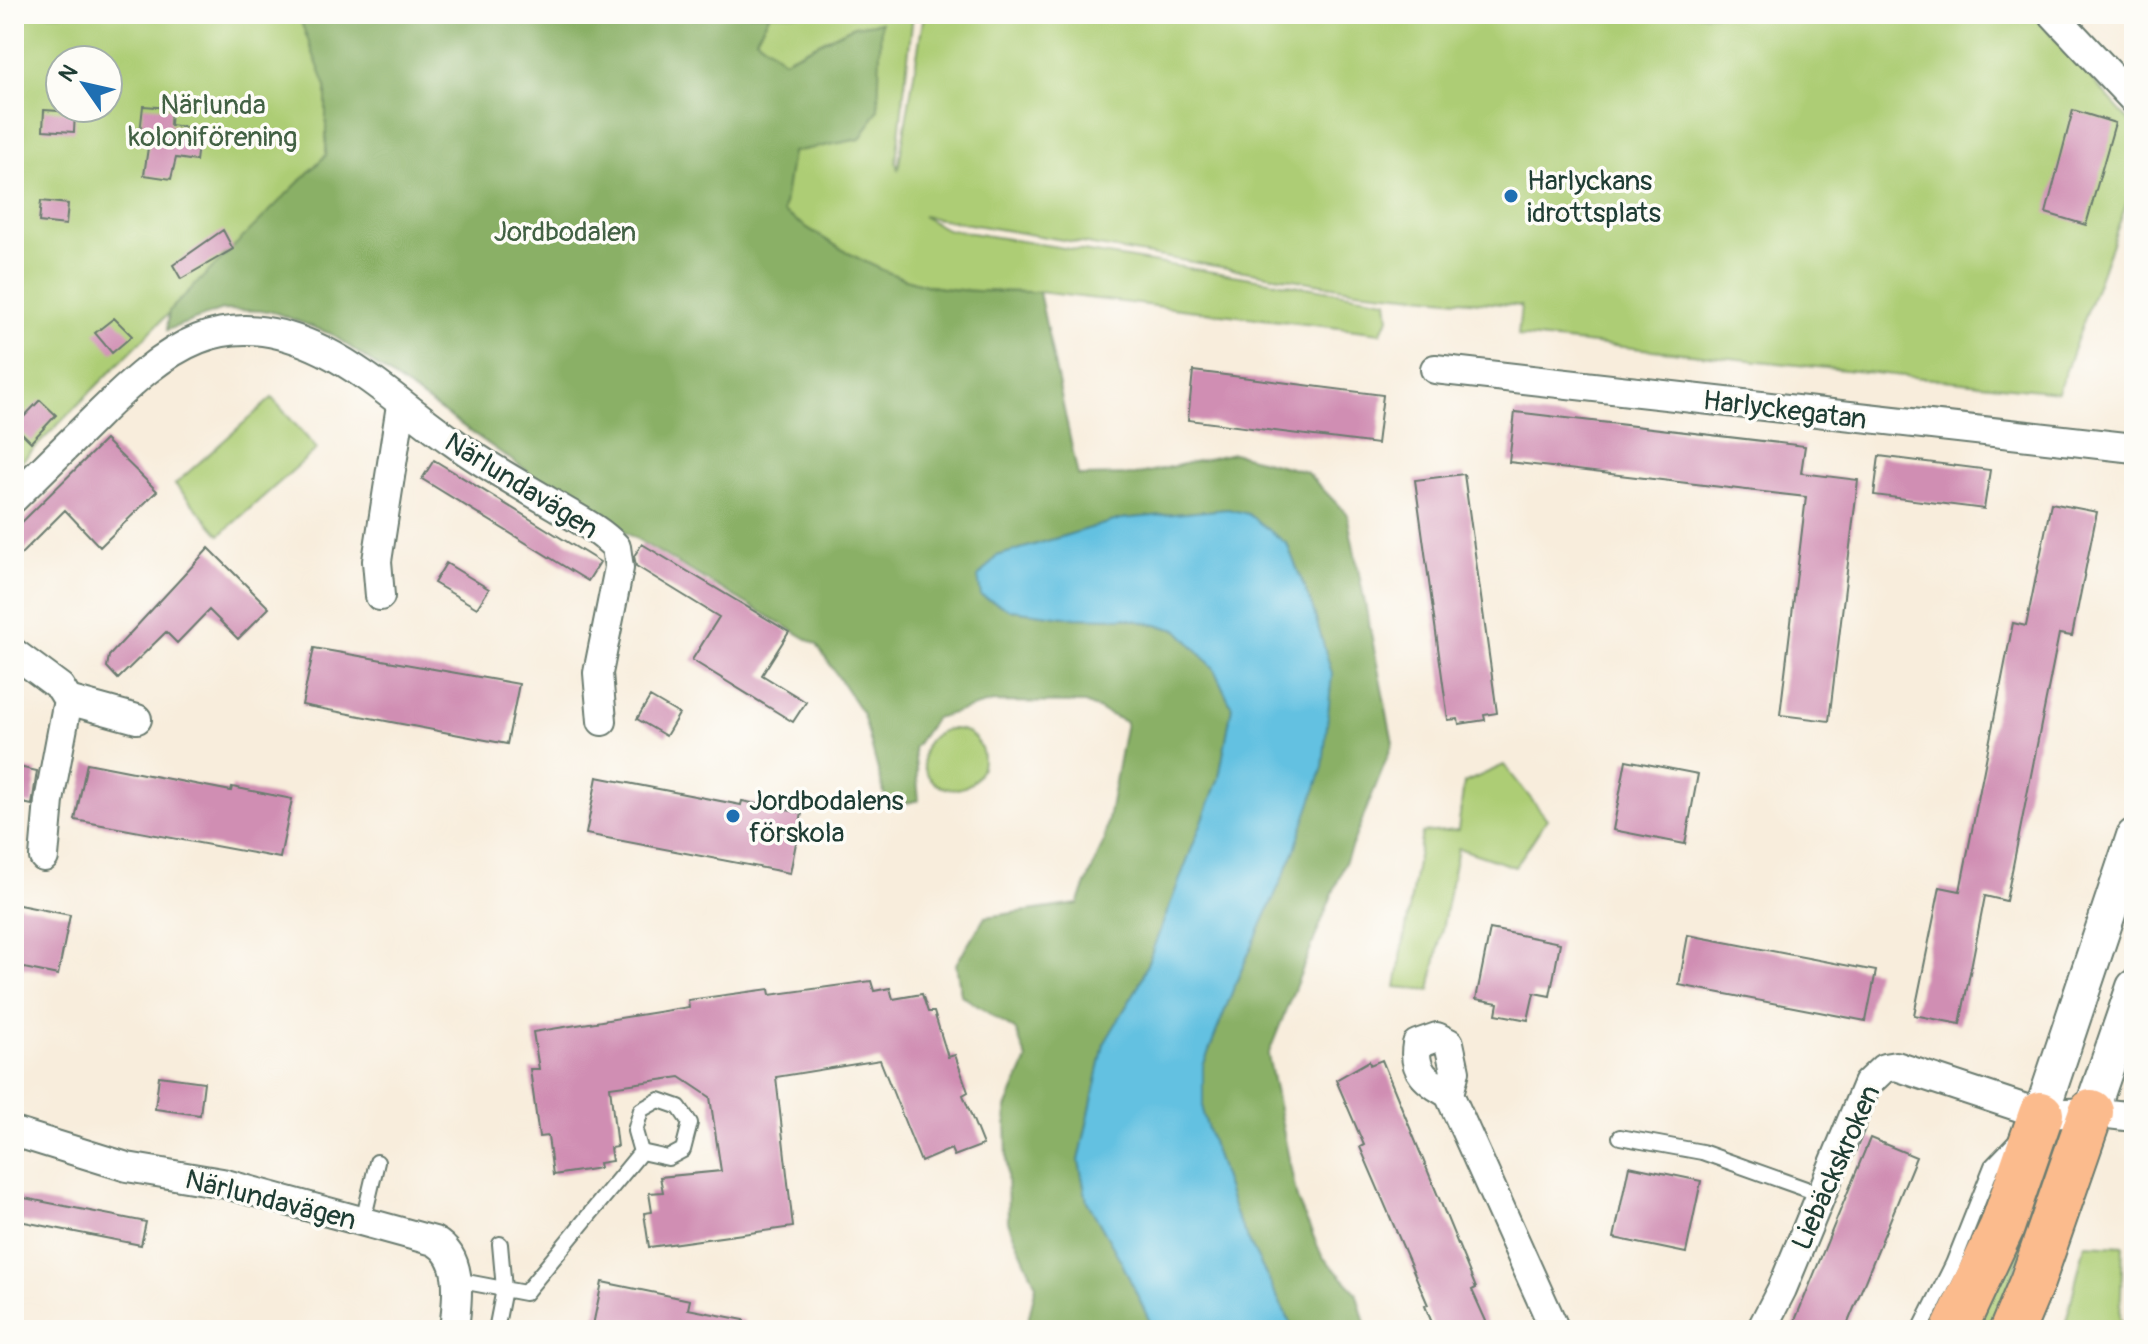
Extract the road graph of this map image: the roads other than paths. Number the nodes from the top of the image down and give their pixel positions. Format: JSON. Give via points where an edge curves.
{"nodes":[{"id":1,"x":2053,"y":14,"type":"edge"},
{"id":2,"x":2134,"y":100,"type":"edge"},
{"id":3,"x":1435,"y":369,"type":"dead end"},
{"id":4,"x":401,"y":405,"type":"junction"},
{"id":5,"x":2134,"y":448,"type":"edge"},
{"id":6,"x":14,"y":498,"type":"edge"},
{"id":7,"x":380,"y":596,"type":"dead end"},
{"id":8,"x":14,"y":653,"type":"edge"},
{"id":9,"x":68,"y":700,"type":"junction"},
{"id":10,"x":137,"y":719,"type":"dead end"},
{"id":11,"x":602,"y":721,"type":"dead end"},
{"id":12,"x":2134,"y":836,"type":"edge"},
{"id":13,"x":44,"y":857,"type":"dead end"},
{"id":14,"x":2134,"y":987,"type":"edge"},
{"id":15,"x":1449,"y":1094,"type":"dead end"},
{"id":16,"x":2091,"y":1112,"type":"junction"},
{"id":17,"x":2041,"y":1114,"type":"junction"},
{"id":18,"x":2134,"y":1117,"type":"edge"},
{"id":19,"x":14,"y":1132,"type":"edge"},
{"id":20,"x":1620,"y":1137,"type":"dead end"},
{"id":21,"x":641,"y":1152,"type":"junction"},
{"id":22,"x":377,"y":1162,"type":"dead end"},
{"id":23,"x":1820,"y":1194,"type":"junction"},
{"id":24,"x":363,"y":1221,"type":"junction"},
{"id":25,"x":500,"y":1244,"type":"dead end"},
{"id":26,"x":456,"y":1280,"type":"junction"},
{"id":27,"x":504,"y":1289,"type":"junction"},
{"id":28,"x":454,"y":1330,"type":"edge"},
{"id":29,"x":496,"y":1330,"type":"edge"},
{"id":30,"x":1555,"y":1330,"type":"edge"},
{"id":31,"x":1761,"y":1330,"type":"edge"},
{"id":32,"x":1920,"y":1330,"type":"edge"},
{"id":33,"x":1954,"y":1330,"type":"edge"},
{"id":34,"x":2012,"y":1330,"type":"edge"}],
"edges":[{"from":1,"to":2,"type":"street"},
{"from":3,"to":5,"type":"street","name":"Harlyckegatan"},
{"from":4,"to":6,"type":"street","name":"Närlundavägen","via":[[340,359],[307,344],[251,331],[208,334],[161,357],[136,377]]},
{"from":4,"to":7,"type":"street","via":[[377,561]]},
{"from":4,"to":11,"type":"street","name":"Närlundavägen","via":[[616,547],[619,568],[598,673]]},
{"from":8,"to":9,"type":"street","via":[[60,687]]},
{"from":9,"to":10,"type":"street"},
{"from":9,"to":13,"type":"street"},
{"from":12,"to":17,"type":"street"},
{"from":14,"to":16,"type":"street"},
{"from":15,"to":30,"type":"street"},
{"from":16,"to":17,"type":"street"},
{"from":16,"to":18,"type":"street"},
{"from":16,"to":34,"type":"highway"},
{"from":17,"to":23,"type":"street","name":"Liebäckskroken","via":[[1896,1066],[1884,1068],[1867,1084]]},
{"from":17,"to":32,"type":"lane","via":[[1992,1166]]},
{"from":17,"to":33,"type":"highway","via":[[2002,1227]]},
{"from":19,"to":24,"type":"street","name":"Närlundavägen","via":[[127,1167],[222,1183]]},
{"from":20,"to":23,"type":"lane","via":[[1702,1152]]},
{"from":21,"to":21,"type":"lane","via":[[635,1131],[641,1110],[659,1100],[679,1107],[690,1123],[683,1150],[668,1158]]},
{"from":21,"to":27,"type":"lane","via":[[525,1293]]},
{"from":22,"to":24,"type":"lane"},
{"from":23,"to":31,"type":"street","name":"Liebäckskroken"},
{"from":24,"to":26,"type":"street","name":"Närlundavägen","via":[[443,1246]]},
{"from":25,"to":27,"type":"lane"},
{"from":26,"to":27,"type":"lane"},
{"from":26,"to":28,"type":"street","name":"Närlundavägen"},
{"from":27,"to":29,"type":"lane"}]}
